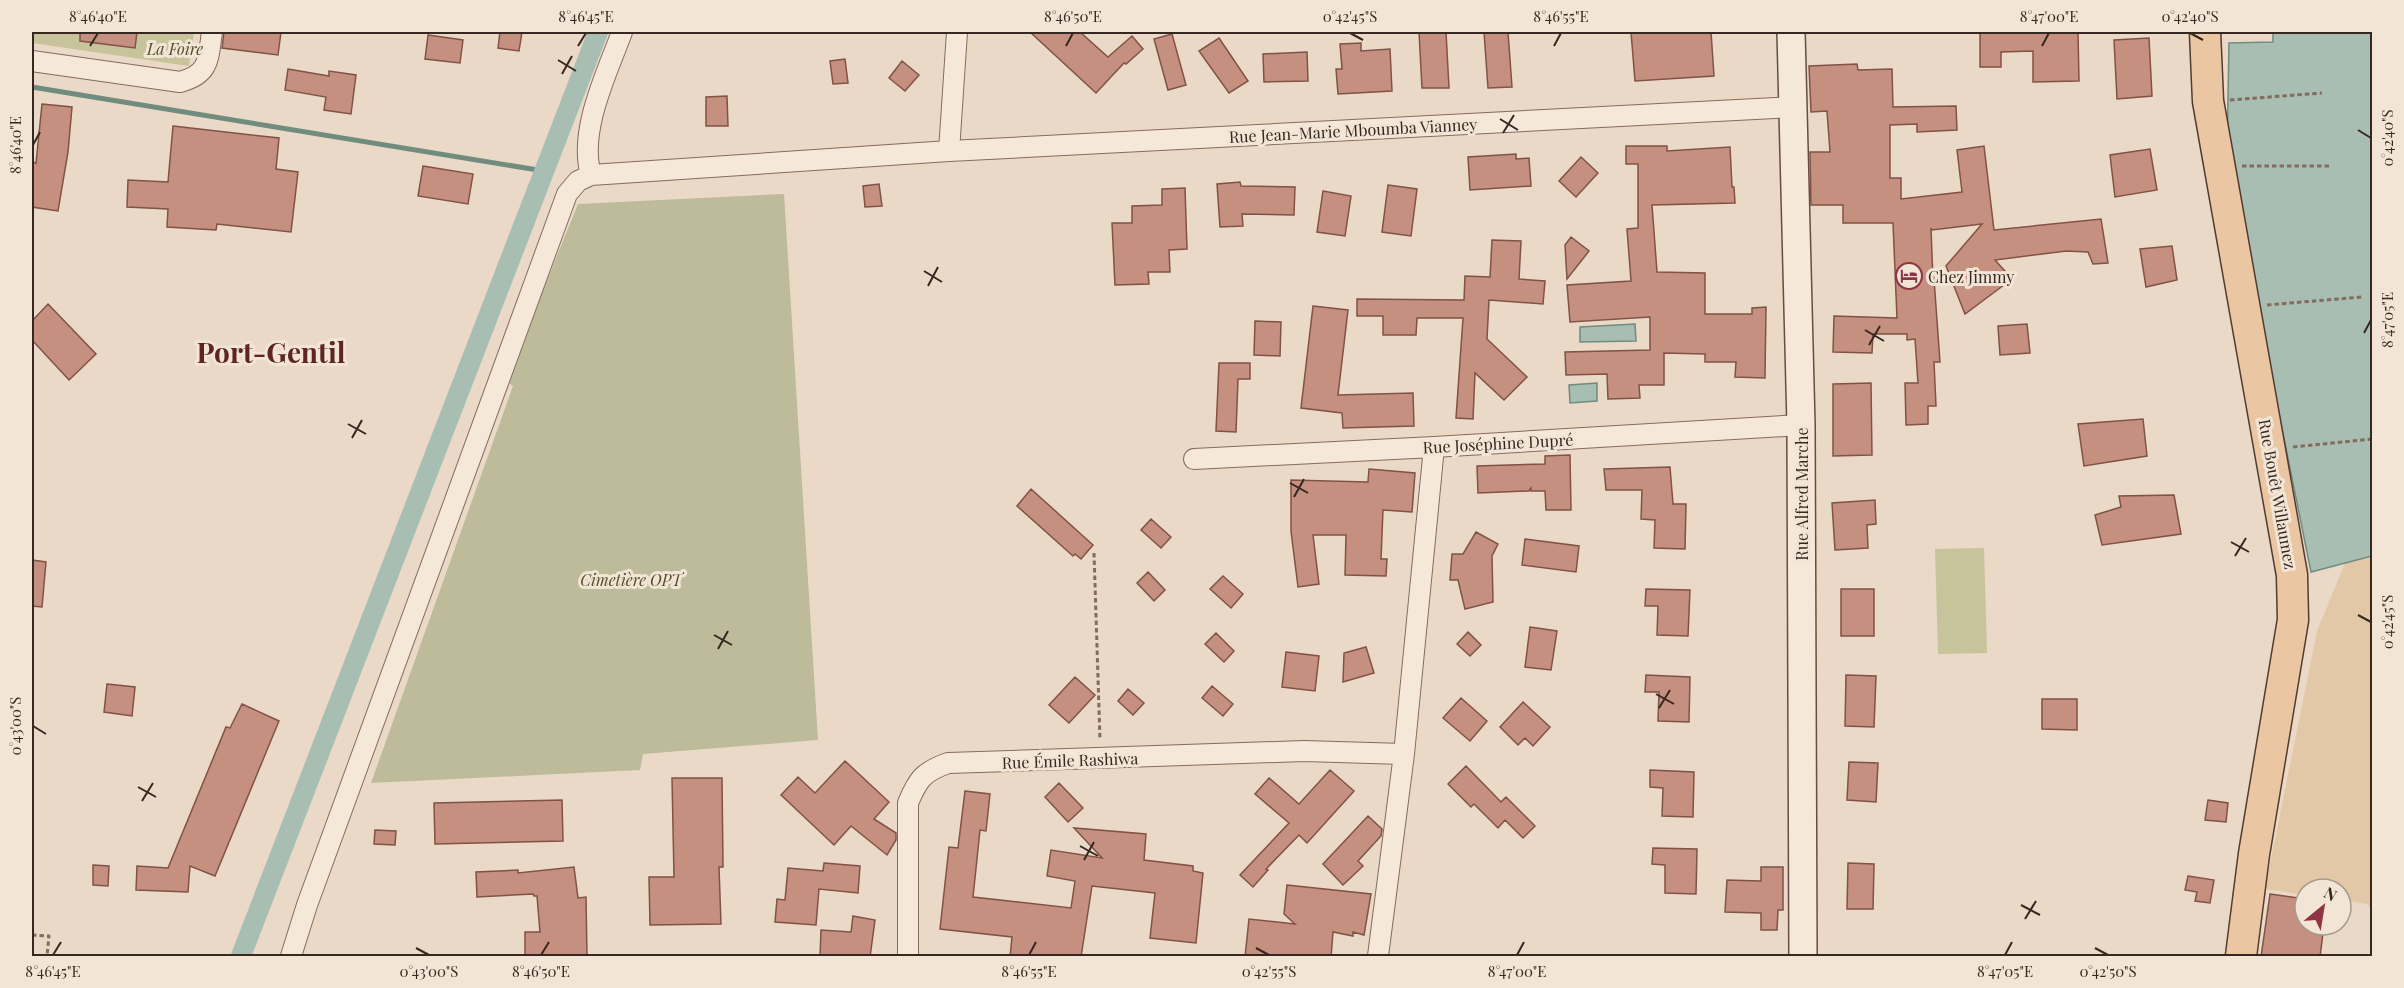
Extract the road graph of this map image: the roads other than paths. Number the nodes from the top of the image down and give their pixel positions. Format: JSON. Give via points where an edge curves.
{"nodes":[{"id":1,"x":212,"y":32,"type":"edge"},
{"id":2,"x":622,"y":32,"type":"edge"},
{"id":3,"x":957,"y":32,"type":"edge"},
{"id":4,"x":1791,"y":32,"type":"edge"},
{"id":5,"x":2205,"y":32,"type":"edge"},
{"id":6,"x":32,"y":61,"type":"edge"},
{"id":7,"x":1793,"y":107,"type":"junction"},
{"id":8,"x":949,"y":151,"type":"junction"},
{"id":9,"x":591,"y":175,"type":"junction"},
{"id":10,"x":1801,"y":425,"type":"junction"},
{"id":11,"x":1434,"y":447,"type":"junction"},
{"id":12,"x":1194,"y":459,"type":"dead end"},
{"id":13,"x":1404,"y":754,"type":"junction"},
{"id":14,"x":291,"y":957,"type":"edge"},
{"id":15,"x":908,"y":957,"type":"edge"},
{"id":16,"x":1378,"y":957,"type":"edge"},
{"id":17,"x":1803,"y":957,"type":"edge"},
{"id":18,"x":2241,"y":957,"type":"edge"}],
"edges":[{"from":1,"to":6,"type":"street","via":[[203,70],[195,78],[180,82]]},
{"from":2,"to":9,"type":"street","via":[[589,130],[587,161]]},
{"from":3,"to":8,"type":"street"},
{"from":4,"to":7,"type":"street","name":"Rue Alfred Marche"},
{"from":5,"to":18,"type":"main road","name":"Rue Bouêt Willaumez","via":[[2208,101],[2292,575],[2293,620]]},
{"from":7,"to":8,"type":"street","name":"Rue Jean-Marie Mboumba Vianney"},
{"from":7,"to":10,"type":"street","name":"Rue Alfred Marche"},
{"from":8,"to":9,"type":"street","name":"Rue Jean-Marie Mboumba Vianney"},
{"from":9,"to":14,"type":"street","via":[[578,181],[567,194]]},
{"from":10,"to":11,"type":"street","name":"Rue Joséphine Dupré"},
{"from":10,"to":17,"type":"street","name":"Rue Alfred Marche"},
{"from":11,"to":12,"type":"street","name":"Rue Joséphine Dupré"},
{"from":11,"to":13,"type":"street"},
{"from":13,"to":15,"type":"street","name":"Rue Émile Rashiwa","via":[[1304,751],[948,763],[928,770],[915,785],[908,803]]},
{"from":13,"to":16,"type":"street"}]}
